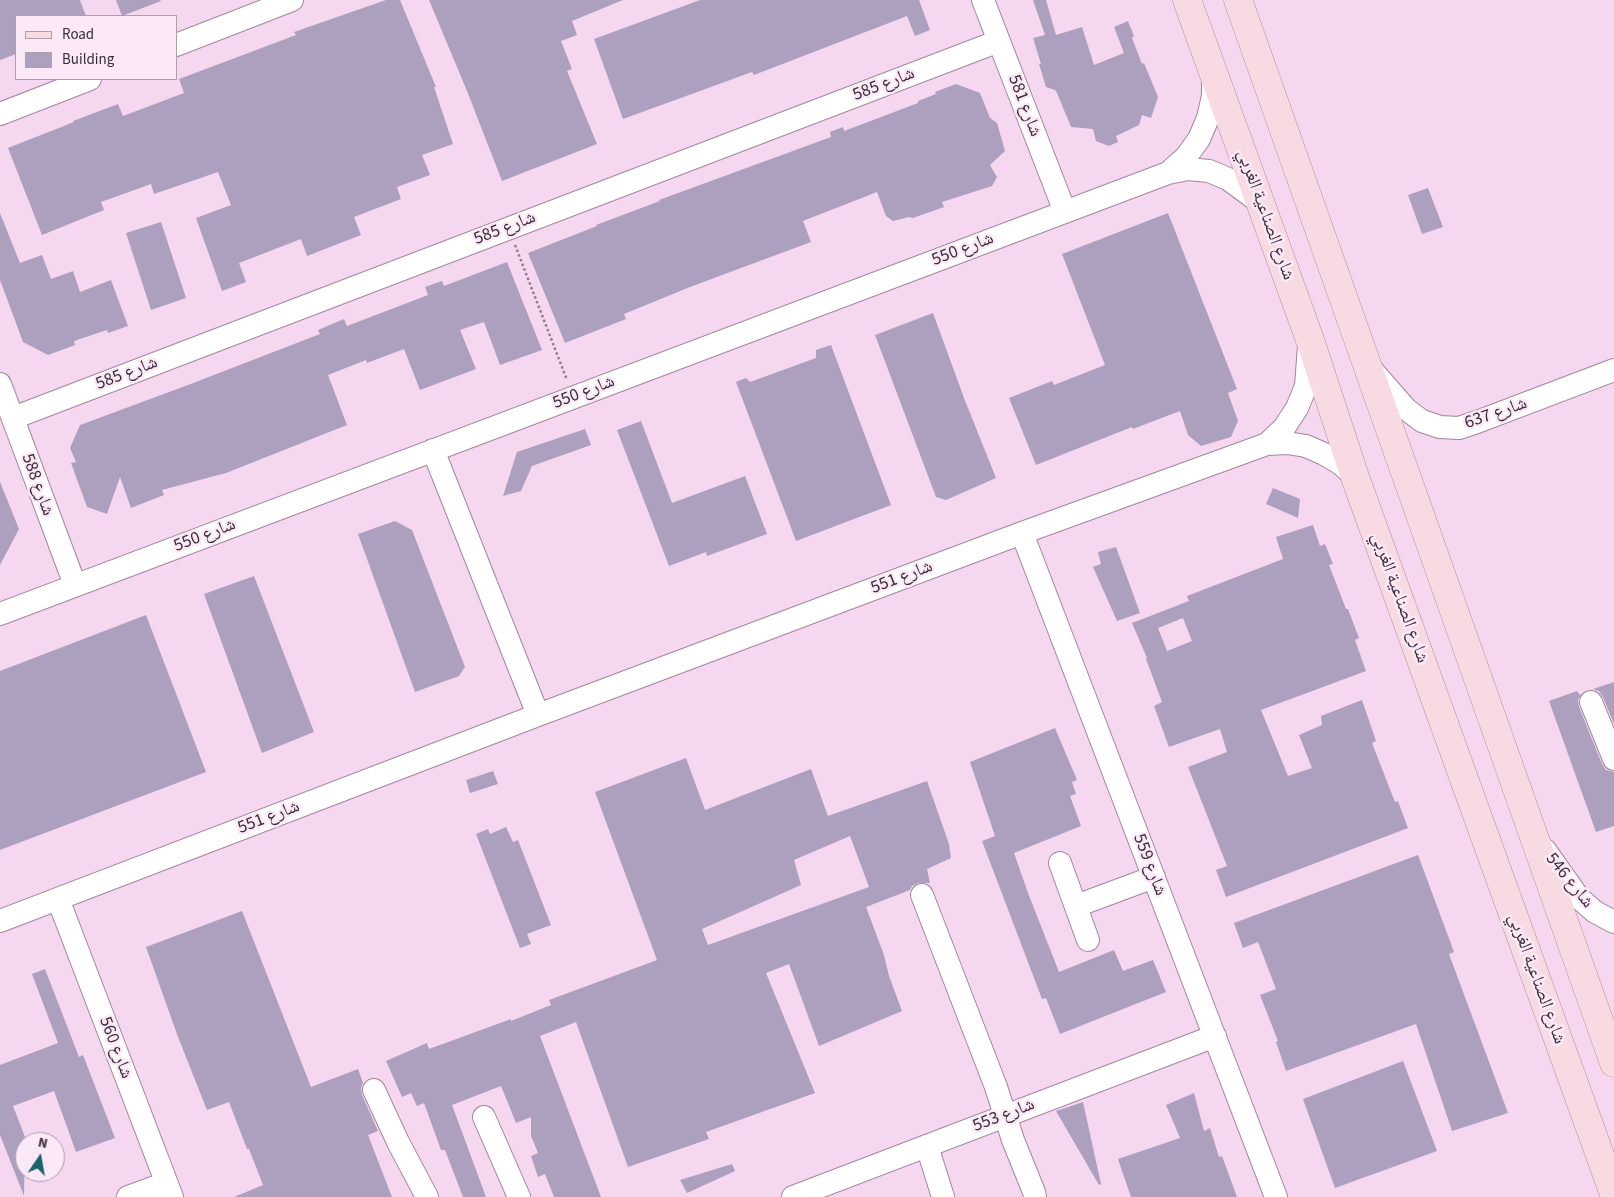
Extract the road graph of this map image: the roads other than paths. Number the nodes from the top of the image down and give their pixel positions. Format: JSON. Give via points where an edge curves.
{"nodes":[{"id":1,"x":292,"y":0,"type":"edge"},
{"id":2,"x":983,"y":0,"type":"edge"},
{"id":3,"x":1188,"y":0,"type":"edge"},
{"id":4,"x":1238,"y":0,"type":"edge"},
{"id":5,"x":999,"y":41,"type":"junction"},
{"id":6,"x":178,"y":44,"type":"edge"},
{"id":7,"x":1213,"y":70,"type":"junction"},
{"id":8,"x":87,"y":80,"type":"edge"},
{"id":9,"x":0,"y":114,"type":"edge"},
{"id":10,"x":1168,"y":173,"type":"junction"},
{"id":11,"x":1262,"y":204,"type":"junction"},
{"id":12,"x":1065,"y":212,"type":"junction"},
{"id":13,"x":1310,"y":340,"type":"junction"},
{"id":14,"x":1366,"y":365,"type":"junction"},
{"id":15,"x":1614,"y":370,"type":"edge"},
{"id":16,"x":0,"y":384,"type":"edge"},
{"id":17,"x":13,"y":418,"type":"junction"},
{"id":18,"x":1267,"y":444,"type":"junction"},
{"id":19,"x":433,"y":450,"type":"junction"},
{"id":20,"x":1355,"y":478,"type":"junction"},
{"id":21,"x":1022,"y":533,"type":"junction"},
{"id":22,"x":75,"y":585,"type":"junction"},
{"id":23,"x":0,"y":614,"type":"edge"},
{"id":24,"x":1590,"y":702,"type":"dead end"},
{"id":25,"x":538,"y":715,"type":"junction"},
{"id":26,"x":1614,"y":759,"type":"edge"},
{"id":27,"x":1531,"y":832,"type":"junction"},
{"id":28,"x":1060,"y":863,"type":"dead end"},
{"id":29,"x":1154,"y":877,"type":"junction"},
{"id":30,"x":922,"y":895,"type":"dead end"},
{"id":31,"x":58,"y":899,"type":"junction"},
{"id":32,"x":1076,"y":906,"type":"junction"},
{"id":33,"x":0,"y":921,"type":"edge"},
{"id":34,"x":1614,"y":922,"type":"edge"},
{"id":35,"x":1088,"y":940,"type":"dead end"},
{"id":36,"x":1215,"y":1036,"type":"junction"},
{"id":37,"x":1614,"y":1063,"type":"edge"},
{"id":38,"x":374,"y":1090,"type":"dead end"},
{"id":39,"x":1005,"y":1116,"type":"junction"},
{"id":40,"x":484,"y":1118,"type":"dead end"},
{"id":41,"x":927,"y":1146,"type":"junction"},
{"id":42,"x":169,"y":1190,"type":"edge"},
{"id":43,"x":1614,"y":1194,"type":"edge"},
{"id":44,"x":128,"y":1197,"type":"edge"},
{"id":45,"x":427,"y":1197,"type":"edge"},
{"id":46,"x":519,"y":1197,"type":"edge"},
{"id":47,"x":794,"y":1197,"type":"edge"},
{"id":48,"x":943,"y":1197,"type":"edge"},
{"id":49,"x":1035,"y":1197,"type":"edge"},
{"id":50,"x":1276,"y":1197,"type":"edge"}],
"edges":[{"from":1,"to":6,"type":"street"},
{"from":2,"to":5,"type":"street","name":"شارع 581"},
{"from":3,"to":7,"type":"main road","name":"شارع الصناعية الغربي"},
{"from":4,"to":14,"type":"main road"},
{"from":5,"to":12,"type":"street","name":"شارع 581"},
{"from":5,"to":17,"type":"street","name":"شارع 585"},
{"from":7,"to":10,"type":"street","name":"شارع 550","via":[[1213,96],[1199,139],[1186,157]]},
{"from":7,"to":11,"type":"main road","name":"شارع الصناعية الغربي"},
{"from":8,"to":9,"type":"street"},
{"from":10,"to":11,"type":"street","name":"شارع 550","via":[[1209,171],[1228,179]]},
{"from":10,"to":12,"type":"street","name":"شارع 550"},
{"from":11,"to":13,"type":"main road","name":"شارع الصناعية الغربي"},
{"from":12,"to":19,"type":"street","name":"شارع 550"},
{"from":13,"to":18,"type":"street","name":"شارع 551","via":[[1306,386],[1297,408],[1284,428]]},
{"from":13,"to":20,"type":"main road","name":"شارع الصناعية الغربي"},
{"from":14,"to":15,"type":"street","name":"شارع 637","via":[[1406,409],[1422,421],[1440,427],[1459,428]]},
{"from":14,"to":27,"type":"main road"},
{"from":16,"to":17,"type":"street","name":"شارع 588"},
{"from":17,"to":22,"type":"street","name":"شارع 588"},
{"from":18,"to":20,"type":"street","name":"شارع 551","via":[[1306,446],[1341,464]]},
{"from":18,"to":21,"type":"street","name":"شارع 551"},
{"from":19,"to":22,"type":"street","name":"شارع 550"},
{"from":19,"to":25,"type":"street"},
{"from":20,"to":43,"type":"main road","name":"شارع الصناعية الغربي"},
{"from":21,"to":25,"type":"street","name":"شارع 551"},
{"from":21,"to":29,"type":"street","name":"شارع 559"},
{"from":22,"to":23,"type":"street","name":"شارع 550"},
{"from":24,"to":26,"type":"street"},
{"from":25,"to":31,"type":"street","name":"شارع 551"},
{"from":27,"to":34,"type":"street","name":"شارع 546","via":[[1579,898]]},
{"from":27,"to":37,"type":"main road"},
{"from":28,"to":32,"type":"street"},
{"from":29,"to":32,"type":"street"},
{"from":29,"to":36,"type":"street","name":"شارع 559"},
{"from":30,"to":39,"type":"street"},
{"from":31,"to":33,"type":"street","name":"شارع 551"},
{"from":31,"to":42,"type":"street","name":"شارع 560"},
{"from":32,"to":35,"type":"street"},
{"from":36,"to":39,"type":"street","name":"شارع 553"},
{"from":36,"to":50,"type":"street","name":"شارع 559"},
{"from":38,"to":45,"type":"street"},
{"from":39,"to":41,"type":"street","name":"شارع 553"},
{"from":39,"to":49,"type":"street","via":[[1031,1167]]},
{"from":40,"to":46,"type":"street"},
{"from":41,"to":47,"type":"street","name":"شارع 553"},
{"from":41,"to":48,"type":"street"},
{"from":42,"to":44,"type":"street"}]}
